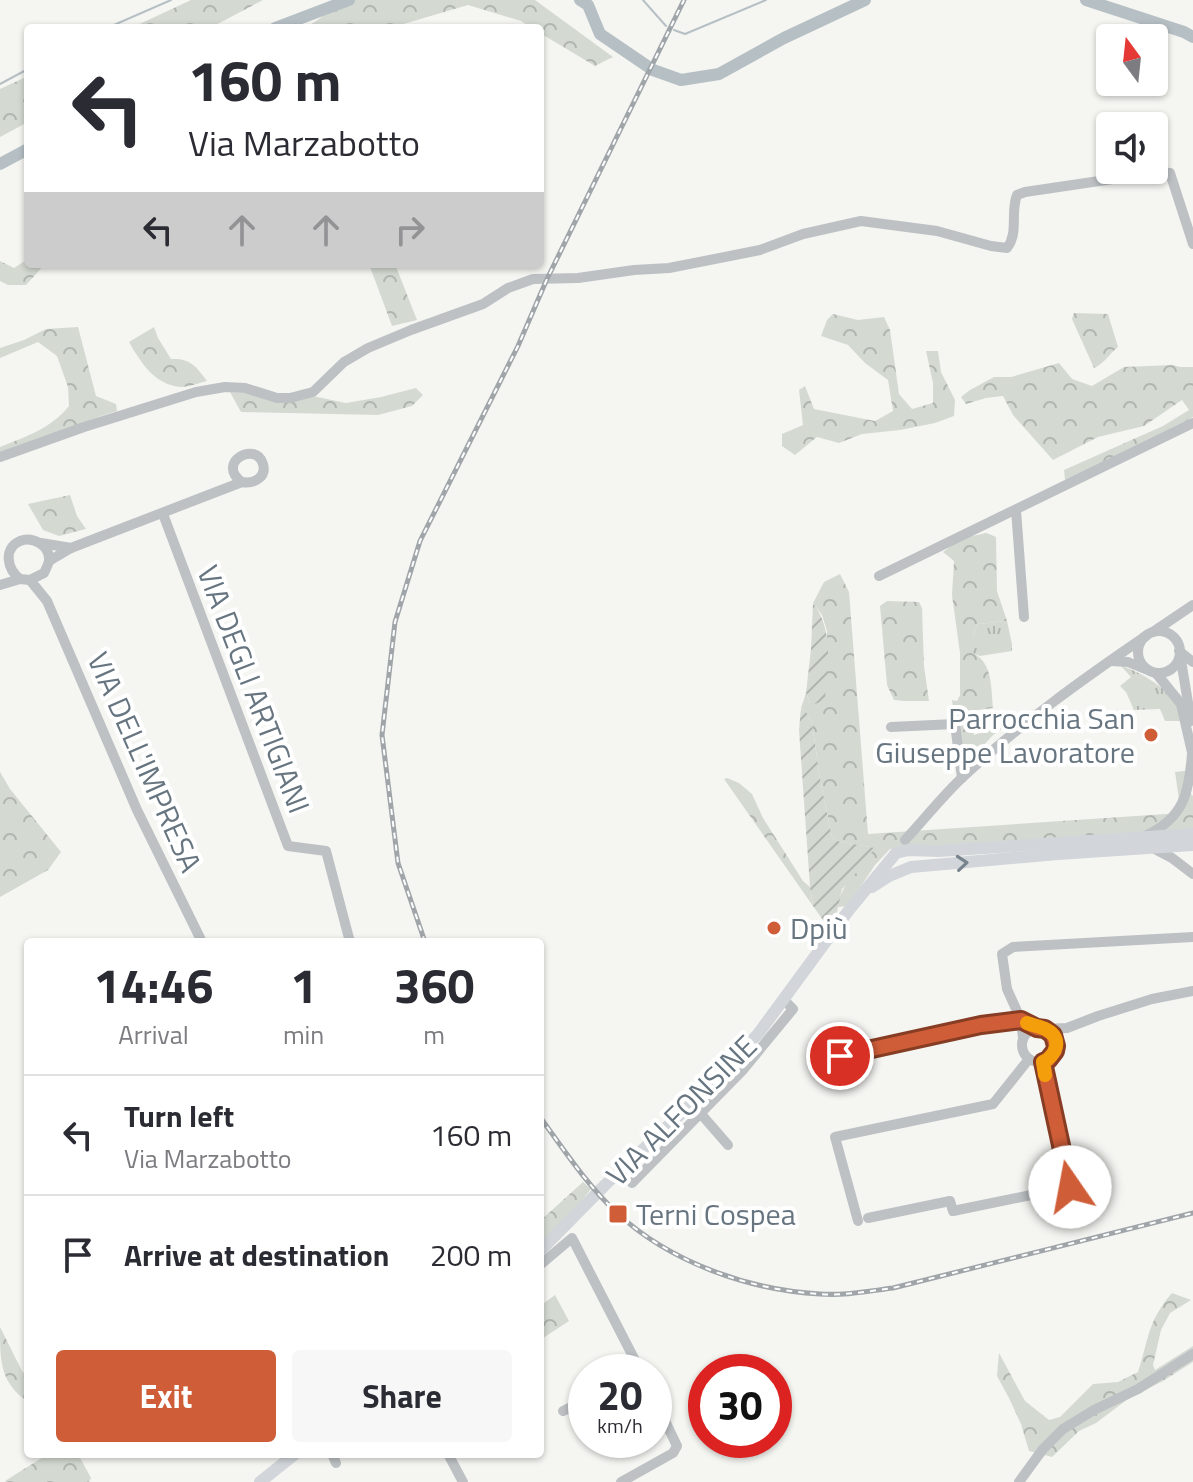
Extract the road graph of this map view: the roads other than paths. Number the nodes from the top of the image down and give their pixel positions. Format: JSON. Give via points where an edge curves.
{"nodes":[{"id":1,"x":1193,"y":244,"type":"edge"},
{"id":2,"x":1193,"y":423,"type":"edge"},
{"id":3,"x":0,"y":457,"type":"edge"},
{"id":4,"x":242,"y":482,"type":"dead end"},
{"id":5,"x":1016,"y":510,"type":"junction"},
{"id":6,"x":163,"y":514,"type":"junction"},
{"id":7,"x":41,"y":543,"type":"junction"},
{"id":8,"x":71,"y":548,"type":"junction"},
{"id":9,"x":4,"y":561,"type":"edge"},
{"id":10,"x":49,"y":561,"type":"junction"},
{"id":11,"x":44,"y":573,"type":"junction"},
{"id":12,"x":879,"y":576,"type":"dead end"},
{"id":13,"x":25,"y":579,"type":"junction"},
{"id":14,"x":0,"y":585,"type":"edge"},
{"id":15,"x":47,"y":601,"type":"junction"},
{"id":16,"x":1193,"y":605,"type":"edge"},
{"id":17,"x":1024,"y":617,"type":"dead end"},
{"id":18,"x":1172,"y":619,"type":"junction"},
{"id":19,"x":1148,"y":634,"type":"junction"},
{"id":20,"x":1178,"y":643,"type":"junction"},
{"id":21,"x":1109,"y":661,"type":"junction"},
{"id":22,"x":1193,"y":662,"type":"edge"},
{"id":23,"x":1169,"y":670,"type":"junction"},
{"id":24,"x":1182,"y":670,"type":"junction"},
{"id":25,"x":1152,"y":672,"type":"junction"},
{"id":26,"x":891,"y":727,"type":"dead end"},
{"id":27,"x":1193,"y":731,"type":"edge"},
{"id":28,"x":1193,"y":755,"type":"edge"},
{"id":29,"x":962,"y":778,"type":"junction"},
{"id":30,"x":1193,"y":834,"type":"edge"},
{"id":31,"x":1133,"y":839,"type":"junction"},
{"id":32,"x":907,"y":845,"type":"junction"},
{"id":33,"x":1193,"y":845,"type":"edge"},
{"id":34,"x":1153,"y":848,"type":"junction"},
{"id":35,"x":911,"y":867,"type":"junction"},
{"id":36,"x":1193,"y":874,"type":"edge"},
{"id":37,"x":863,"y":893,"type":"junction"},
{"id":38,"x":1193,"y":937,"type":"edge"},
{"id":39,"x":200,"y":938,"type":"edge"},
{"id":40,"x":349,"y":938,"type":"edge"},
{"id":41,"x":1193,"y":991,"type":"edge"},
{"id":42,"x":784,"y":1000,"type":"junction"},
{"id":43,"x":1021,"y":1020,"type":"junction"},
{"id":44,"x":1041,"y":1028,"type":"junction"},
{"id":45,"x":1067,"y":1028,"type":"junction"},
{"id":46,"x":1023,"y":1038,"type":"junction"},
{"id":47,"x":1056,"y":1040,"type":"junction"},
{"id":48,"x":840,"y":1056,"type":"dead end"},
{"id":49,"x":1029,"y":1059,"type":"junction"},
{"id":50,"x":1043,"y":1062,"type":"junction"},
{"id":51,"x":701,"y":1114,"type":"junction"},
{"id":52,"x":728,"y":1145,"type":"dead end"},
{"id":53,"x":632,"y":1183,"type":"dead end"},
{"id":54,"x":544,"y":1247,"type":"edge"},
{"id":55,"x":544,"y":1262,"type":"edge"},
{"id":56,"x":632,"y":1354,"type":"edge"},
{"id":57,"x":1193,"y":1354,"type":"edge"},
{"id":58,"x":568,"y":1409,"type":"edge"},
{"id":59,"x":563,"y":1411,"type":"dead end"},
{"id":60,"x":672,"y":1436,"type":"edge"},
{"id":61,"x":672,"y":1454,"type":"edge"},
{"id":62,"x":290,"y":1458,"type":"edge"},
{"id":63,"x":450,"y":1458,"type":"edge"},
{"id":64,"x":664,"y":1458,"type":"edge"},
{"id":65,"x":260,"y":1482,"type":"edge"},
{"id":66,"x":463,"y":1482,"type":"edge"},
{"id":67,"x":621,"y":1482,"type":"edge"},
{"id":68,"x":1019,"y":1482,"type":"edge"}],
"edges":[{"from":1,"to":3,"type":"street","via":[[1170,173],[1160,172],[1017,195],[1014,235],[1007,248],[861,221],[760,250],[669,268],[533,279],[368,348],[344,362],[313,392],[277,398],[245,388],[196,392]]},
{"from":2,"to":5,"type":"street"},
{"from":4,"to":6,"type":"street"},
{"from":5,"to":12,"type":"street"},
{"from":5,"to":17,"type":"street"},
{"from":6,"to":8,"type":"street"},
{"from":6,"to":40,"type":"street","name":"VIA DEGLI ARTIGIANI","via":[[288,846],[326,851]]},
{"from":7,"to":8,"type":"street"},
{"from":7,"to":9,"type":"street","via":[[21,541]]},
{"from":7,"to":10,"type":"street"},
{"from":8,"to":10,"type":"street"},
{"from":9,"to":13,"type":"street"},
{"from":10,"to":11,"type":"street"},
{"from":11,"to":13,"type":"street"},
{"from":11,"to":15,"type":"street","name":"VIA DELL'IMPRESA"},
{"from":13,"to":14,"type":"street"},
{"from":13,"to":15,"type":"street","name":"VIA DELL'IMPRESA"},
{"from":15,"to":39,"type":"street","name":"VIA DELL'IMPRESA","via":[[137,810]]},
{"from":16,"to":18,"type":"street"},
{"from":18,"to":19,"type":"street"},
{"from":18,"to":20,"type":"street"},
{"from":19,"to":20,"type":"street","via":[[1164,632]]},
{"from":19,"to":21,"type":"street"},
{"from":19,"to":25,"type":"street","via":[[1138,657]]},
{"from":20,"to":22,"type":"street"},
{"from":20,"to":23,"type":"street","via":[[1177,662]]},
{"from":20,"to":24,"type":"street"},
{"from":21,"to":25,"type":"street","via":[[1123,660]]},
{"from":21,"to":29,"type":"street","via":[[1028,720]]},
{"from":23,"to":24,"type":"street"},
{"from":23,"to":25,"type":"street"},
{"from":24,"to":27,"type":"street"},
{"from":25,"to":28,"type":"street","via":[[1181,704]]},
{"from":26,"to":29,"type":"street","via":[[955,724]]},
{"from":28,"to":31,"type":"street","via":[[1188,790],[1173,818]]},
{"from":29,"to":32,"type":"street"},
{"from":30,"to":31,"type":"main road"},
{"from":31,"to":32,"type":"main road","via":[[939,851]]},
{"from":32,"to":35,"type":"street"},
{"from":32,"to":37,"type":"main road","name":"VIA ALFONSINE"},
{"from":33,"to":34,"type":"main road","name":"VIA ALFONSINE"},
{"from":35,"to":34,"type":"main road","name":"VIA ALFONSINE","one_way":true},
{"from":34,"to":36,"type":"street"},
{"from":35,"to":37,"type":"main road","name":"VIA ALFONSINE"},
{"from":37,"to":42,"type":"main road","name":"VIA ALFONSINE"},
{"from":38,"to":43,"type":"street","via":[[1013,947],[1002,954],[1007,989]]},
{"from":41,"to":45,"type":"street"},
{"from":42,"to":51,"type":"street","name":"VIA ALFONSINE","via":[[793,1009]]},
{"from":42,"to":54,"type":"main road","name":"VIA ALFONSINE","via":[[703,1093]]},
{"from":43,"to":44,"type":"street"},
{"from":43,"to":46,"type":"street"},
{"from":43,"to":48,"type":"street"},
{"from":44,"to":45,"type":"street"},
{"from":44,"to":46,"type":"street"},
{"from":44,"to":47,"type":"street"},
{"from":45,"to":47,"type":"street"},
{"from":46,"to":49,"type":"street","via":[[1022,1050]]},
{"from":47,"to":50,"type":"street","via":[[1052,1056]]},
{"from":49,"to":50,"type":"street"},
{"from":49,"to":50,"type":"street","via":[[993,1104],[835,1137],[863,1220],[950,1201],[953,1211],[1070,1187]]},
{"from":51,"to":52,"type":"street","name":"VIA ALFONSINE"},
{"from":51,"to":53,"type":"street","name":"VIA ALFONSINE"},
{"from":55,"to":56,"type":"street","via":[[572,1238]]},
{"from":57,"to":68,"type":"street","via":[[1063,1429]]},
{"from":58,"to":59,"type":"street"},
{"from":60,"to":61,"type":"street","via":[[677,1446]]},
{"from":62,"to":65,"type":"main road"},
{"from":63,"to":66,"type":"street"},
{"from":64,"to":67,"type":"street"}]}
